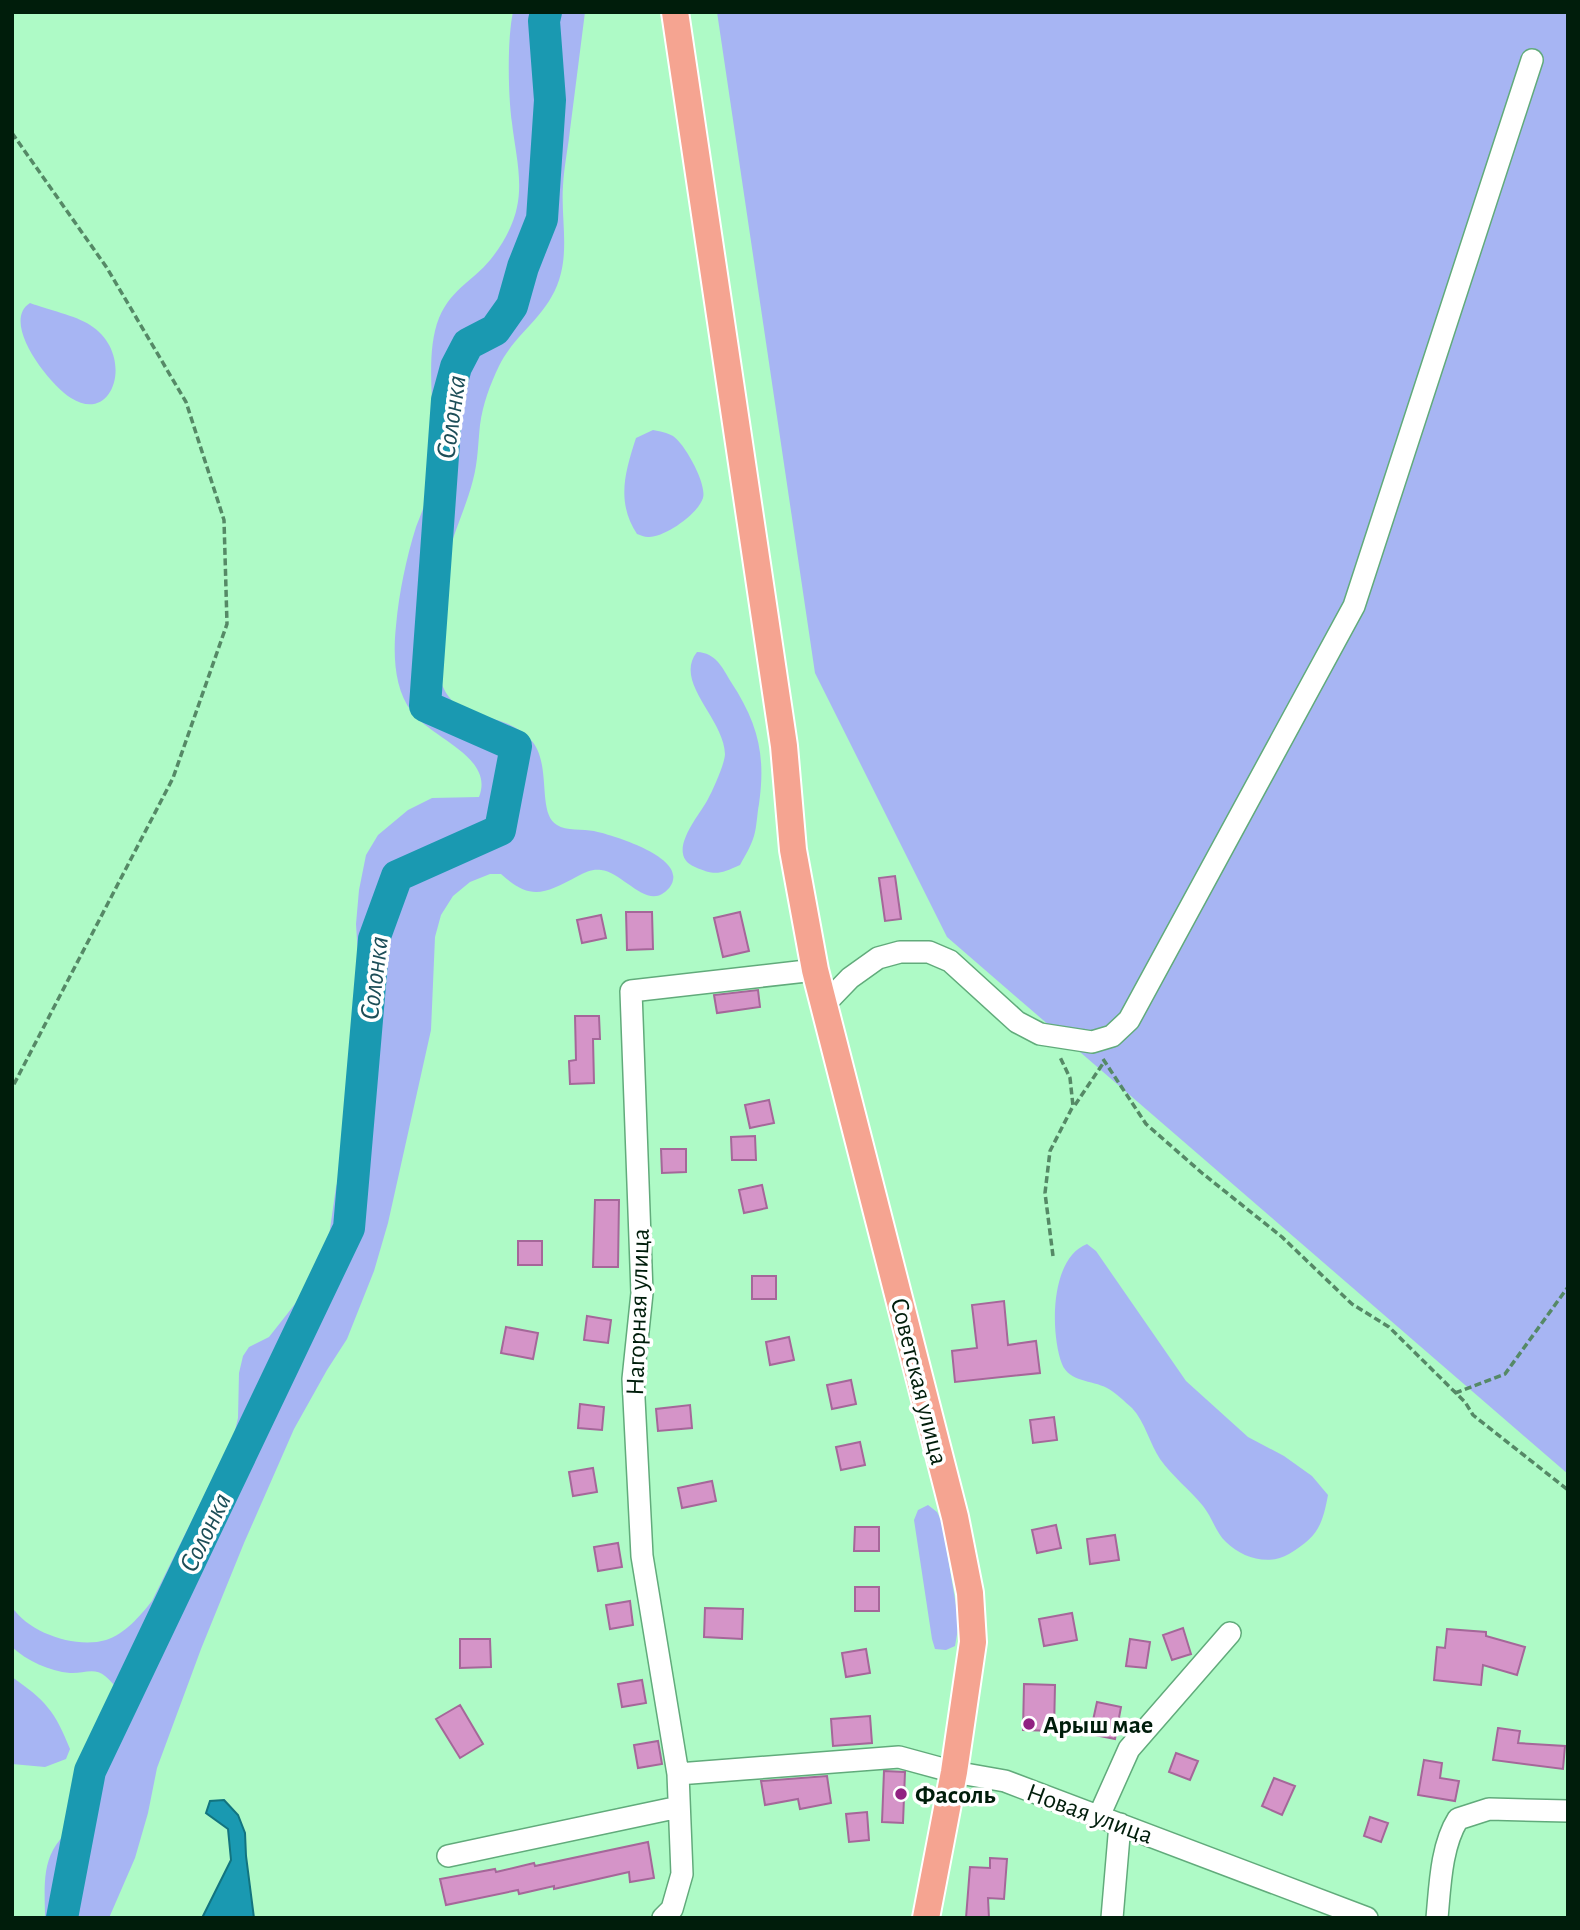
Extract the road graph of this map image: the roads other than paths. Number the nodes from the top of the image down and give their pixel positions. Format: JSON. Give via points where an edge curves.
{"nodes":[{"id":1,"x":675,"y":12,"type":"edge"},
{"id":2,"x":1532,"y":60,"type":"dead end"},
{"id":3,"x":814,"y":970,"type":"junction"},
{"id":4,"x":824,"y":1006,"type":"junction"},
{"id":5,"x":1230,"y":1633,"type":"dead end"},
{"id":6,"x":954,"y":1772,"type":"junction"},
{"id":7,"x":678,"y":1774,"type":"junction"},
{"id":8,"x":679,"y":1807,"type":"junction"},
{"id":9,"x":1568,"y":1811,"type":"edge"},
{"id":10,"x":1099,"y":1816,"type":"junction"},
{"id":11,"x":1120,"y":1824,"type":"junction"},
{"id":12,"x":447,"y":1856,"type":"dead end"},
{"id":13,"x":663,"y":1918,"type":"edge"},
{"id":14,"x":926,"y":1918,"type":"edge"},
{"id":15,"x":1112,"y":1918,"type":"edge"},
{"id":16,"x":1367,"y":1918,"type":"edge"},
{"id":17,"x":1437,"y":1918,"type":"edge"}],
"edges":[{"from":1,"to":3,"type":"main road","name":"Советская улица","via":[[782,732],[793,850]]},
{"from":2,"to":4,"type":"street","via":[[1354,606],[1129,1020],[1112,1036],[1092,1042],[1040,1034],[1017,1022],[950,961],[929,951],[878,958],[850,978]]},
{"from":3,"to":4,"type":"main road","name":"Советская улица"},
{"from":3,"to":7,"type":"street","name":"Нагорная улица","via":[[631,990],[642,1293],[633,1379],[642,1556]]},
{"from":4,"to":6,"type":"main road","name":"Советская улица","via":[[952,1503],[970,1593],[973,1642]]},
{"from":5,"to":10,"type":"street","via":[[1129,1749]]},
{"from":6,"to":7,"type":"street","name":"Новая улица","via":[[899,1757]]},
{"from":6,"to":10,"type":"street","name":"Новая улица","via":[[1005,1781]]},
{"from":6,"to":14,"type":"main road","name":"Советская улица"},
{"from":7,"to":8,"type":"street"},
{"from":8,"to":12,"type":"street"},
{"from":8,"to":13,"type":"street","via":[[682,1874],[672,1909]]},
{"from":9,"to":17,"type":"street","via":[[1489,1809],[1458,1819],[1440,1884]]},
{"from":10,"to":11,"type":"street","name":"Новая улица"},
{"from":11,"to":15,"type":"street"},
{"from":11,"to":16,"type":"street","name":"Новая улица"}]}
